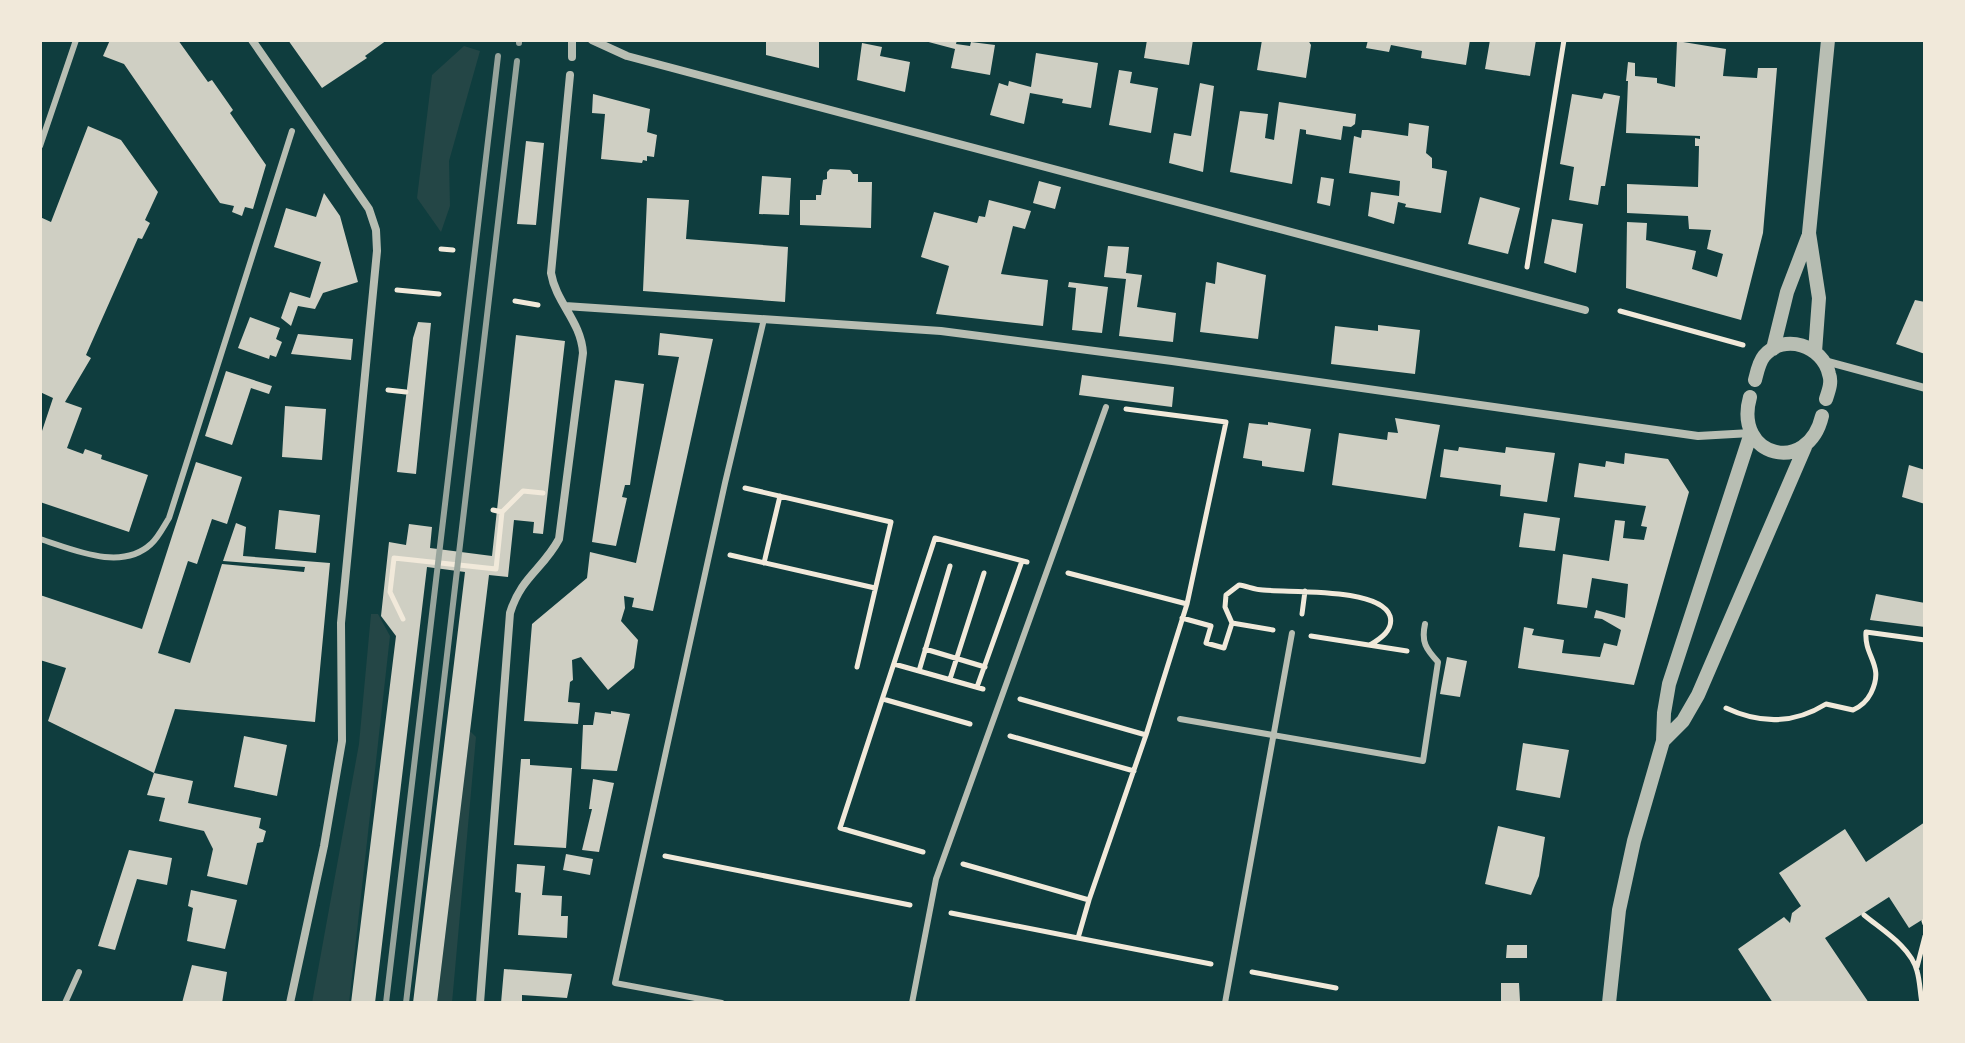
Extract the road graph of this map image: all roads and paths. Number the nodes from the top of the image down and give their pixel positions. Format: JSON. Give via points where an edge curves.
{"nodes":[{"id":1,"x":76,"y":40,"type":"edge"},
{"id":2,"x":252,"y":40,"type":"edge"},
{"id":3,"x":572,"y":40,"type":"edge"},
{"id":4,"x":592,"y":40,"type":"edge"},
{"id":5,"x":1564,"y":40,"type":"edge"},
{"id":6,"x":1828,"y":40,"type":"edge"},
{"id":7,"x":572,"y":57,"type":"dead end"},
{"id":8,"x":570,"y":75,"type":"dead end"},
{"id":9,"x":292,"y":131,"type":"dead end"},
{"id":10,"x":40,"y":146,"type":"edge"},
{"id":11,"x":1809,"y":233,"type":"junction"},
{"id":12,"x":441,"y":249,"type":"dead end"},
{"id":13,"x":453,"y":250,"type":"dead end"},
{"id":14,"x":1527,"y":267,"type":"dead end"},
{"id":15,"x":397,"y":290,"type":"dead end"},
{"id":16,"x":439,"y":294,"type":"dead end"},
{"id":17,"x":515,"y":301,"type":"dead end"},
{"id":18,"x":538,"y":305,"type":"dead end"},
{"id":19,"x":565,"y":306,"type":"junction"},
{"id":20,"x":1585,"y":310,"type":"dead end"},
{"id":21,"x":1620,"y":311,"type":"dead end"},
{"id":22,"x":764,"y":319,"type":"junction"},
{"id":23,"x":1730,"y":341,"type":"dead end"},
{"id":24,"x":1773,"y":349,"type":"junction"},
{"id":25,"x":1820,"y":356,"type":"junction"},
{"id":26,"x":1755,"y":380,"type":"dead end"},
{"id":27,"x":1925,"y":388,"type":"edge"},
{"id":28,"x":388,"y":390,"type":"dead end"},
{"id":29,"x":406,"y":392,"type":"dead end"},
{"id":30,"x":1750,"y":397,"type":"dead end"},
{"id":31,"x":1826,"y":399,"type":"dead end"},
{"id":32,"x":1106,"y":407,"type":"joint"},
{"id":33,"x":1822,"y":416,"type":"dead end"},
{"id":34,"x":1751,"y":433,"type":"junction"},
{"id":35,"x":1805,"y":447,"type":"junction"},
{"id":36,"x":725,"y":483,"type":"junction"},
{"id":37,"x":547,"y":494,"type":"dead end"},
{"id":38,"x":780,"y":496,"type":"junction"},
{"id":39,"x":493,"y":510,"type":"dead end"},
{"id":40,"x":502,"y":512,"type":"junction"},
{"id":41,"x":40,"y":539,"type":"edge"},
{"id":42,"x":729,"y":555,"type":"dead end"},
{"id":43,"x":1022,"y":561,"type":"junction"},
{"id":44,"x":764,"y":563,"type":"junction"},
{"id":45,"x":950,"y":566,"type":"dead end"},
{"id":46,"x":1048,"y":567,"type":"junction"},
{"id":47,"x":984,"y":573,"type":"dead end"},
{"id":48,"x":875,"y":588,"type":"junction"},
{"id":49,"x":1187,"y":604,"type":"junction"},
{"id":50,"x":1182,"y":618,"type":"junction"},
{"id":51,"x":403,"y":619,"type":"dead end"},
{"id":52,"x":1232,"y":623,"type":"junction"},
{"id":53,"x":1425,"y":624,"type":"dead end"},
{"id":54,"x":1292,"y":633,"type":"junction"},
{"id":55,"x":1925,"y":640,"type":"edge"},
{"id":56,"x":1370,"y":645,"type":"junction"},
{"id":57,"x":925,"y":649,"type":"junction"},
{"id":58,"x":1432,"y":655,"type":"junction"},
{"id":59,"x":957,"y":659,"type":"junction"},
{"id":60,"x":857,"y":667,"type":"dead end"},
{"id":61,"x":985,"y":667,"type":"junction"},
{"id":62,"x":919,"y":671,"type":"dead end"},
{"id":63,"x":950,"y":680,"type":"dead end"},
{"id":64,"x":977,"y":687,"type":"dead end"},
{"id":65,"x":1726,"y":708,"type":"dead end"},
{"id":66,"x":1180,"y":719,"type":"dead end"},
{"id":67,"x":1273,"y":735,"type":"junction"},
{"id":68,"x":1663,"y":741,"type":"junction"},
{"id":69,"x":644,"y":852,"type":"junction"},
{"id":70,"x":943,"y":858,"type":"junction"},
{"id":71,"x":1089,"y":900,"type":"junction"},
{"id":72,"x":930,"y":909,"type":"junction"},
{"id":73,"x":1864,"y":915,"type":"dead end"},
{"id":74,"x":1925,"y":936,"type":"edge"},
{"id":75,"x":1078,"y":938,"type":"junction"},
{"id":76,"x":1231,"y":968,"type":"junction"},
{"id":77,"x":1917,"y":968,"type":"junction"},
{"id":78,"x":79,"y":972,"type":"dead end"},
{"id":79,"x":1336,"y":988,"type":"dead end"},
{"id":80,"x":65,"y":1003,"type":"edge"},
{"id":81,"x":290,"y":1003,"type":"edge"},
{"id":82,"x":480,"y":1003,"type":"edge"},
{"id":83,"x":722,"y":1003,"type":"edge"},
{"id":84,"x":912,"y":1003,"type":"edge"},
{"id":85,"x":1225,"y":1003,"type":"edge"},
{"id":86,"x":1609,"y":1003,"type":"edge"},
{"id":87,"x":1922,"y":1003,"type":"edge"}],
"edges":[{"from":1,"to":10,"type":"lane"},
{"from":2,"to":81,"type":"street","via":[[369,209],[377,251],[341,623],[342,741]]},
{"from":3,"to":7,"type":"street"},
{"from":4,"to":20,"type":"street","via":[[627,56]]},
{"from":5,"to":14,"type":"path"},
{"from":6,"to":11,"type":"street"},
{"from":8,"to":19,"type":"street","via":[[551,273]]},
{"from":9,"to":41,"type":"lane","via":[[169,518],[151,545],[127,555],[97,557]]},
{"from":11,"to":24,"type":"street"},
{"from":11,"to":25,"type":"street","via":[[1819,298]]},
{"from":12,"to":13,"type":"path"},
{"from":15,"to":16,"type":"path"},
{"from":17,"to":18,"type":"path"},
{"from":19,"to":22,"type":"street"},
{"from":19,"to":82,"type":"street","via":[[577,325],[583,353],[559,539],[516,594],[510,613]]},
{"from":21,"to":23,"type":"path"},
{"from":22,"to":34,"type":"street","via":[[941,331],[1698,436]]},
{"from":22,"to":36,"type":"lane"},
{"from":24,"to":25,"type":"street","via":[[1794,344]]},
{"from":24,"to":26,"type":"street","via":[[1764,356]]},
{"from":25,"to":27,"type":"street"},
{"from":25,"to":31,"type":"street","via":[[1830,377]]},
{"from":28,"to":29,"type":"path"},
{"from":30,"to":34,"type":"street"},
{"from":32,"to":46,"type":"lane"},
{"from":32,"to":49,"type":"path","via":[[1226,422]]},
{"from":33,"to":35,"type":"street"},
{"from":34,"to":35,"type":"street","via":[[1760,445],[1777,452]]},
{"from":34,"to":68,"type":"street","via":[[1669,684]]},
{"from":35,"to":68,"type":"street","via":[[1698,695]]},
{"from":36,"to":38,"type":"path"},
{"from":36,"to":69,"type":"lane"},
{"from":37,"to":40,"type":"path","via":[[523,491]]},
{"from":38,"to":44,"type":"path"},
{"from":38,"to":48,"type":"path","via":[[891,522]]},
{"from":39,"to":40,"type":"path"},
{"from":40,"to":51,"type":"path","via":[[496,569],[394,558],[390,592]]},
{"from":42,"to":44,"type":"path"},
{"from":43,"to":46,"type":"path"},
{"from":43,"to":61,"type":"path"},
{"from":43,"to":70,"type":"path","via":[[935,538],[840,828]]},
{"from":44,"to":48,"type":"path"},
{"from":45,"to":57,"type":"path"},
{"from":46,"to":49,"type":"path"},
{"from":46,"to":70,"type":"lane"},
{"from":47,"to":59,"type":"path"},
{"from":48,"to":60,"type":"path"},
{"from":49,"to":50,"type":"path"},
{"from":50,"to":52,"type":"path","via":[[1211,626],[1206,643],[1224,648]]},
{"from":50,"to":71,"type":"path"},
{"from":52,"to":54,"type":"path"},
{"from":52,"to":56,"type":"path","via":[[1224,599],[1239,585],[1372,600],[1389,613],[1388,630]]},
{"from":53,"to":58,"type":"lane","via":[[1423,642]]},
{"from":54,"to":56,"type":"path"},
{"from":54,"to":67,"type":"lane"},
{"from":55,"to":65,"type":"path","via":[[1866,632],[1877,679],[1867,700],[1853,710],[1826,704],[1805,716],[1774,721]]},
{"from":56,"to":58,"type":"path"},
{"from":57,"to":59,"type":"path"},
{"from":57,"to":62,"type":"path"},
{"from":58,"to":67,"type":"lane","via":[[1438,662],[1423,761]]},
{"from":59,"to":61,"type":"path"},
{"from":59,"to":63,"type":"path"},
{"from":61,"to":64,"type":"path"},
{"from":66,"to":67,"type":"lane"},
{"from":67,"to":76,"type":"lane"},
{"from":68,"to":86,"type":"street","via":[[1622,896]]},
{"from":69,"to":72,"type":"path"},
{"from":69,"to":83,"type":"lane","via":[[615,983]]},
{"from":70,"to":71,"type":"path"},
{"from":70,"to":72,"type":"lane"},
{"from":71,"to":75,"type":"path"},
{"from":72,"to":75,"type":"path"},
{"from":72,"to":84,"type":"lane"},
{"from":73,"to":77,"type":"path","via":[[1901,945]]},
{"from":74,"to":77,"type":"path"},
{"from":75,"to":76,"type":"path"},
{"from":76,"to":79,"type":"path"},
{"from":76,"to":85,"type":"lane"},
{"from":77,"to":87,"type":"path"},
{"from":78,"to":80,"type":"lane"}]}
